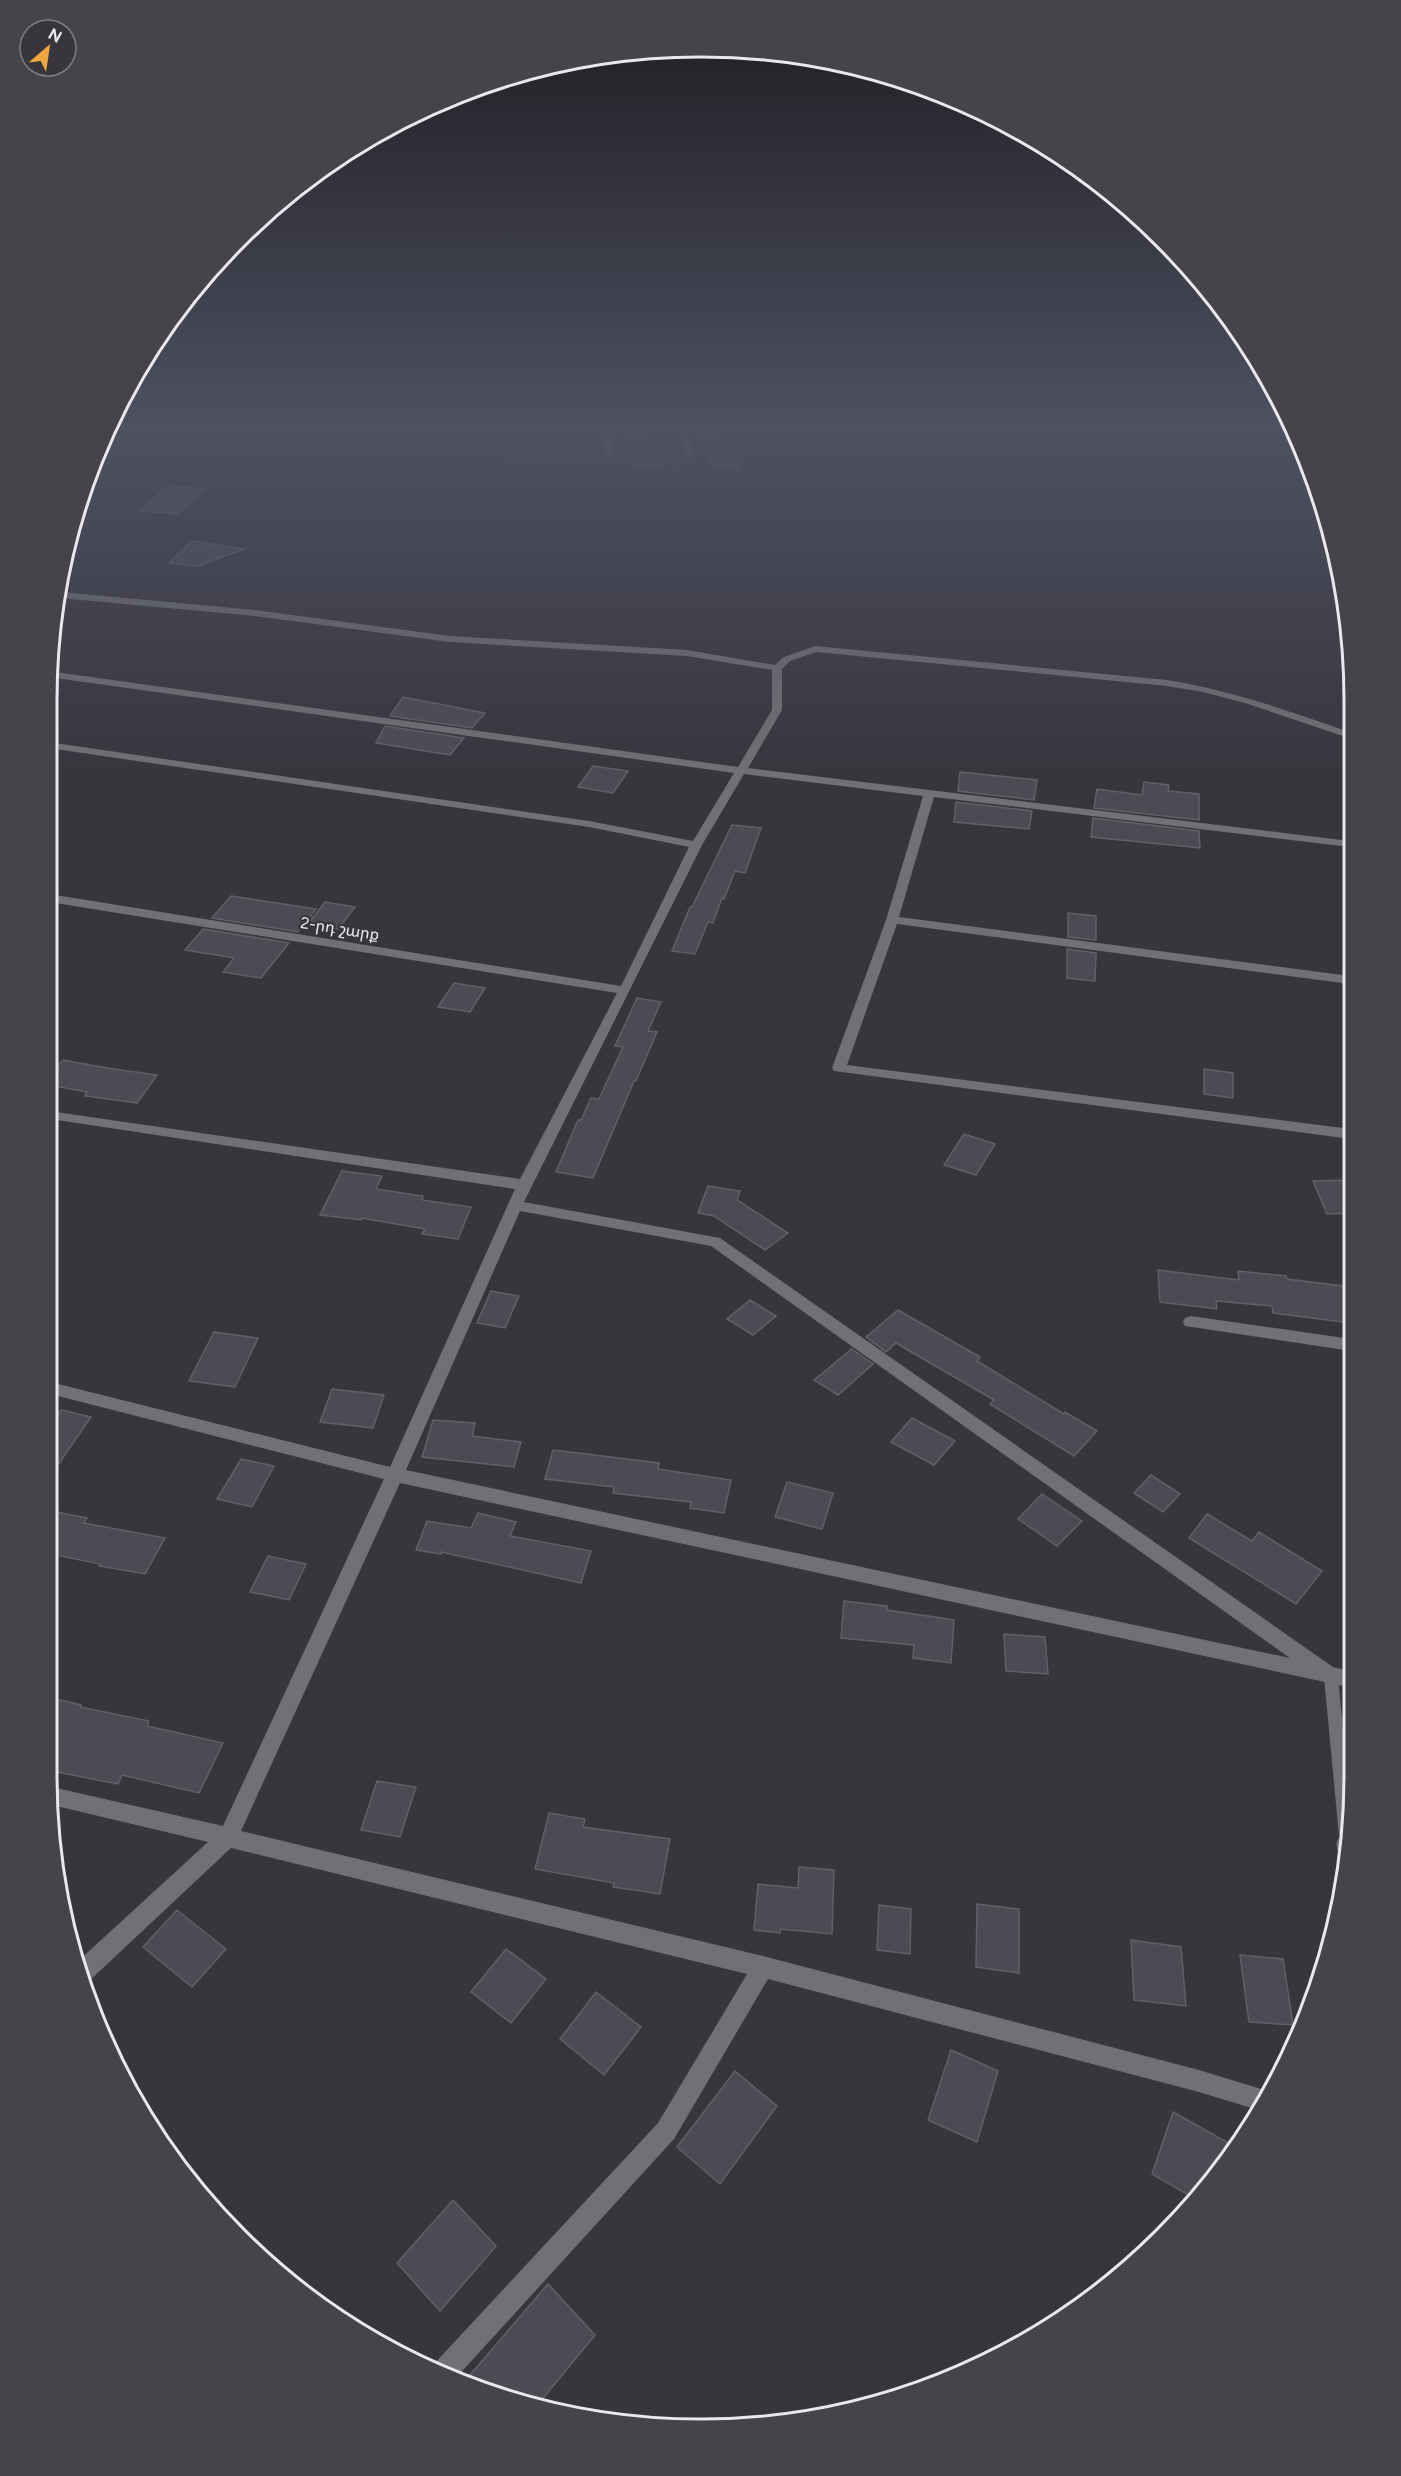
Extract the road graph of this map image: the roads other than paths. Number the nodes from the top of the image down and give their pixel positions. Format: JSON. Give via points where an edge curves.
{"nodes":[{"id":1,"x":66,"y":596,"type":"edge"},
{"id":2,"x":777,"y":668,"type":"junction"},
{"id":3,"x":58,"y":675,"type":"edge"},
{"id":4,"x":1344,"y":733,"type":"edge"},
{"id":5,"x":57,"y":746,"type":"edge"},
{"id":6,"x":739,"y":770,"type":"junction"},
{"id":7,"x":929,"y":794,"type":"junction"},
{"id":8,"x":1344,"y":843,"type":"edge"},
{"id":9,"x":696,"y":845,"type":"junction"},
{"id":10,"x":57,"y":899,"type":"edge"},
{"id":11,"x":892,"y":920,"type":"junction"},
{"id":12,"x":1344,"y":979,"type":"edge"},
{"id":13,"x":625,"y":990,"type":"junction"},
{"id":14,"x":57,"y":1116,"type":"edge"},
{"id":15,"x":1344,"y":1133,"type":"edge"},
{"id":16,"x":524,"y":1185,"type":"junction"},
{"id":17,"x":515,"y":1205,"type":"junction"},
{"id":18,"x":1191,"y":1322,"type":"dead end"},
{"id":19,"x":1344,"y":1344,"type":"edge"},
{"id":20,"x":57,"y":1390,"type":"edge"},
{"id":21,"x":395,"y":1475,"type":"junction"},
{"id":22,"x":1331,"y":1677,"type":"junction"},
{"id":23,"x":1344,"y":1679,"type":"edge"},
{"id":24,"x":58,"y":1797,"type":"edge"},
{"id":25,"x":1343,"y":1809,"type":"edge"},
{"id":26,"x":228,"y":1837,"type":"junction"},
{"id":27,"x":763,"y":1967,"type":"junction"},
{"id":28,"x":87,"y":1968,"type":"edge"},
{"id":29,"x":1257,"y":2099,"type":"edge"},
{"id":30,"x":448,"y":2367,"type":"edge"}],
"edges":[{"from":1,"to":2,"type":"street","via":[[255,613],[450,639],[687,653]]},
{"from":2,"to":4,"type":"street","via":[[787,659],[815,649],[1167,683],[1249,701]]},
{"from":2,"to":6,"type":"street","via":[[777,710]]},
{"from":3,"to":6,"type":"street"},
{"from":5,"to":9,"type":"street","via":[[588,824]]},
{"from":6,"to":7,"type":"street"},
{"from":6,"to":9,"type":"street"},
{"from":7,"to":8,"type":"street"},
{"from":7,"to":11,"type":"street"},
{"from":9,"to":13,"type":"street"},
{"from":10,"to":13,"type":"street","name":"2-րդ շարք"},
{"from":11,"to":12,"type":"street"},
{"from":11,"to":15,"type":"street","via":[[839,1068]]},
{"from":13,"to":16,"type":"street"},
{"from":14,"to":16,"type":"street"},
{"from":16,"to":17,"type":"street"},
{"from":17,"to":21,"type":"street"},
{"from":17,"to":22,"type":"street","via":[[715,1242]]},
{"from":18,"to":19,"type":"street"},
{"from":20,"to":21,"type":"street"},
{"from":21,"to":22,"type":"street"},
{"from":21,"to":26,"type":"street"},
{"from":22,"to":23,"type":"street"},
{"from":22,"to":25,"type":"lane"},
{"from":24,"to":26,"type":"street"},
{"from":26,"to":27,"type":"street"},
{"from":26,"to":28,"type":"street"},
{"from":27,"to":29,"type":"street"},
{"from":27,"to":30,"type":"street","via":[[666,2131]]}]}
